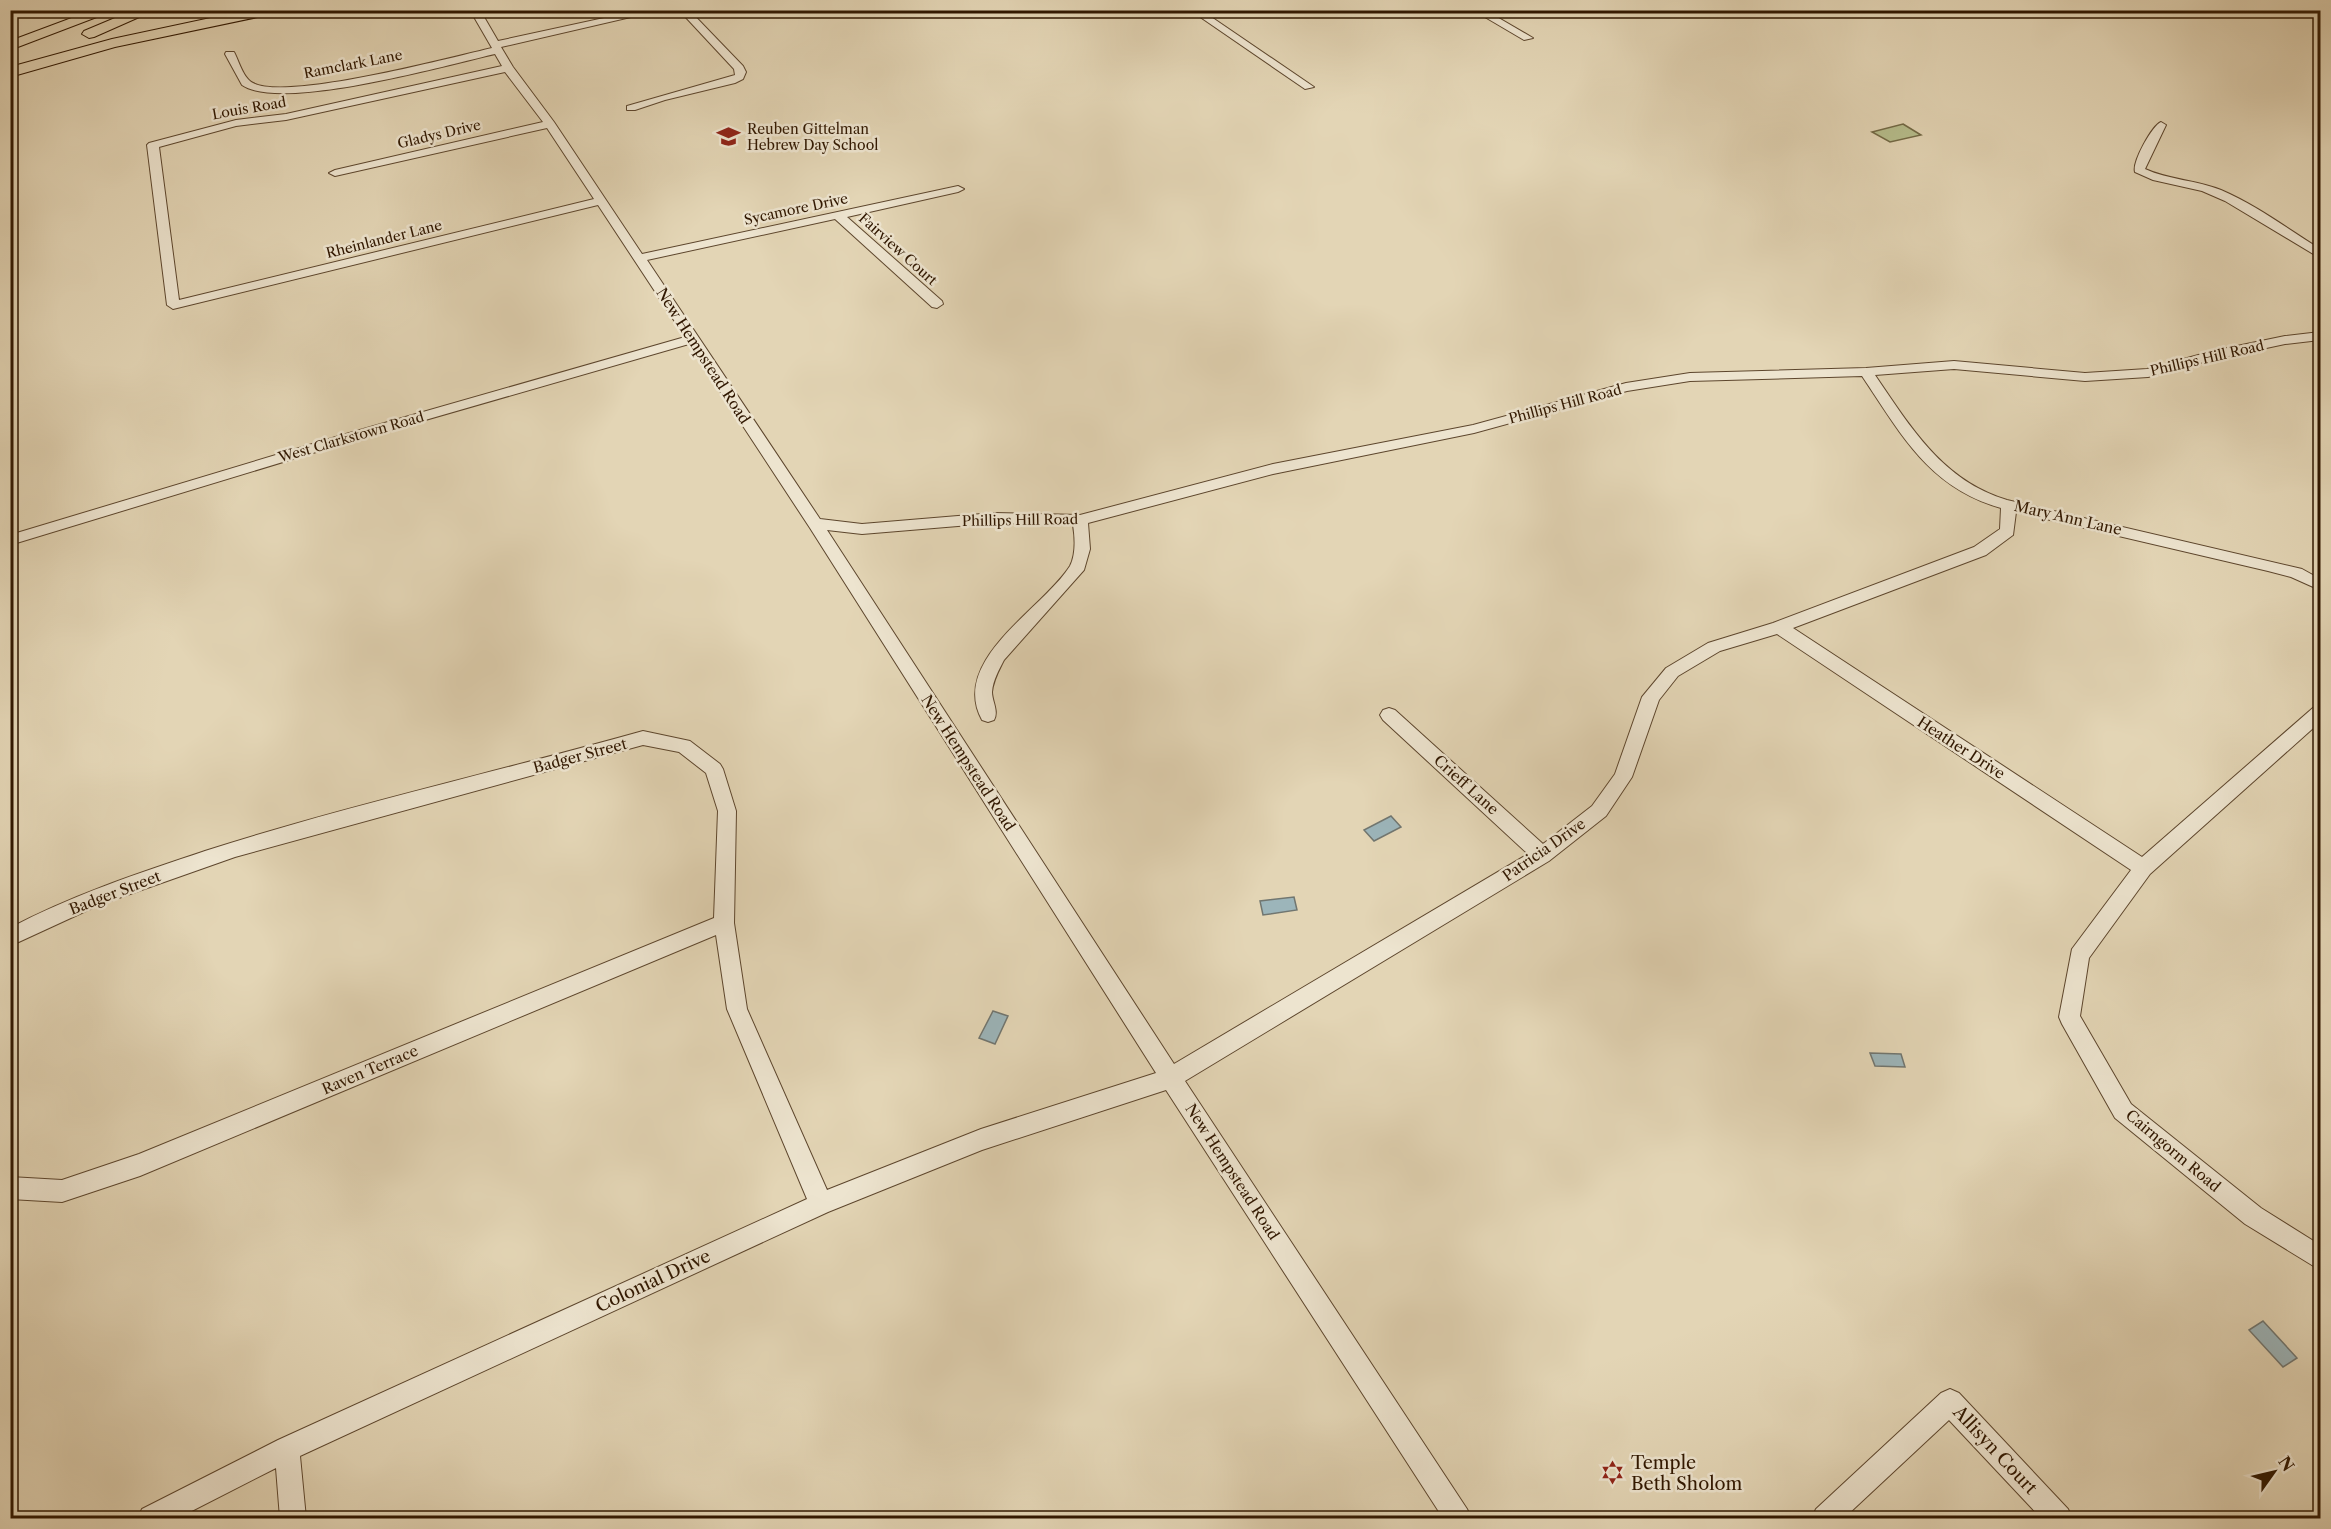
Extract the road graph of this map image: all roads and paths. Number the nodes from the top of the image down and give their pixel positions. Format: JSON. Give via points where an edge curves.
{"nodes":[{"id":1,"x":108,"y":10,"type":"edge"},
{"id":2,"x":148,"y":10,"type":"edge"},
{"id":3,"x":217,"y":10,"type":"edge"},
{"id":4,"x":253,"y":10,"type":"edge"},
{"id":5,"x":272,"y":10,"type":"edge"},
{"id":6,"x":475,"y":10,"type":"edge"},
{"id":7,"x":657,"y":10,"type":"edge"},
{"id":8,"x":683,"y":10,"type":"edge"},
{"id":9,"x":1194,"y":10,"type":"edge"},
{"id":10,"x":1477,"y":10,"type":"edge"},
{"id":11,"x":1527,"y":38,"type":"dead end"},
{"id":12,"x":10,"y":46,"type":"edge"},
{"id":13,"x":495,"y":48,"type":"junction"},
{"id":14,"x":230,"y":54,"type":"dead end"},
{"id":15,"x":10,"y":66,"type":"edge"},
{"id":16,"x":508,"y":69,"type":"junction"},
{"id":17,"x":10,"y":72,"type":"edge"},
{"id":18,"x":1309,"y":87,"type":"dead end"},
{"id":19,"x":631,"y":108,"type":"dead end"},
{"id":20,"x":550,"y":124,"type":"junction"},
{"id":21,"x":2161,"y":125,"type":"dead end"},
{"id":22,"x":334,"y":173,"type":"dead end"},
{"id":23,"x":958,"y":189,"type":"dead end"},
{"id":24,"x":602,"y":201,"type":"junction"},
{"id":25,"x":839,"y":216,"type":"junction"},
{"id":26,"x":2320,"y":254,"type":"edge"},
{"id":27,"x":640,"y":258,"type":"junction"},
{"id":28,"x":173,"y":304,"type":"joint"},
{"id":29,"x":937,"y":304,"type":"dead end"},
{"id":30,"x":2320,"y":336,"type":"edge"},
{"id":31,"x":693,"y":339,"type":"junction"},
{"id":32,"x":1866,"y":372,"type":"junction"},
{"id":33,"x":2009,"y":505,"type":"junction"},
{"id":34,"x":1080,"y":520,"type":"junction"},
{"id":35,"x":815,"y":524,"type":"junction"},
{"id":36,"x":10,"y":540,"type":"edge"},
{"id":37,"x":2320,"y":585,"type":"edge"},
{"id":38,"x":1779,"y":627,"type":"junction"},
{"id":39,"x":2320,"y":712,"type":"edge"},
{"id":40,"x":988,"y":715,"type":"dead end"},
{"id":41,"x":1389,"y":715,"type":"dead end"},
{"id":42,"x":1542,"y":855,"type":"junction"},
{"id":43,"x":2143,"y":868,"type":"junction"},
{"id":44,"x":724,"y":923,"type":"junction"},
{"id":45,"x":10,"y":938,"type":"edge"},
{"id":46,"x":1171,"y":1078,"type":"junction"},
{"id":47,"x":10,"y":1188,"type":"edge"},
{"id":48,"x":821,"y":1204,"type":"junction"},
{"id":49,"x":2320,"y":1258,"type":"edge"},
{"id":50,"x":287,"y":1449,"type":"junction"},
{"id":51,"x":151,"y":1518,"type":"edge"},
{"id":52,"x":293,"y":1518,"type":"edge"},
{"id":53,"x":1458,"y":1518,"type":"edge"},
{"id":54,"x":1825,"y":1518,"type":"edge"},
{"id":55,"x":2059,"y":1518,"type":"edge"}],
"edges":[{"from":1,"to":12,"type":"highway"},
{"from":2,"to":15,"type":"highway"},
{"from":3,"to":4,"type":"highway"},
{"from":5,"to":17,"type":"highway","via":[[105,44]]},
{"from":6,"to":13,"type":"street","name":"New Hempstead Road"},
{"from":7,"to":13,"type":"street"},
{"from":8,"to":19,"type":"street","via":[[739,68],[739,77]]},
{"from":9,"to":18,"type":"street"},
{"from":10,"to":11,"type":"street"},
{"from":13,"to":14,"type":"street","name":"Ramclark Lane","via":[[303,90],[260,89],[247,84]]},
{"from":13,"to":16,"type":"street","name":"New Hempstead Road"},
{"from":16,"to":20,"type":"street","name":"New Hempstead Road"},
{"from":16,"to":28,"type":"street","name":"Louis Road","via":[[286,117],[236,123],[153,145]]},
{"from":20,"to":22,"type":"street","name":"Gladys Drive"},
{"from":20,"to":24,"type":"street","name":"New Hempstead Road"},
{"from":21,"to":26,"type":"street","via":[[2139,170],[2149,176],[2217,192]]},
{"from":23,"to":25,"type":"street","name":"Sycamore Drive"},
{"from":24,"to":27,"type":"street","name":"New Hempstead Road"},
{"from":24,"to":28,"type":"street","name":"Rheinlander Lane"},
{"from":25,"to":27,"type":"street","name":"Sycamore Drive"},
{"from":25,"to":29,"type":"street","name":"Fairview Court"},
{"from":27,"to":31,"type":"street","name":"New Hempstead Road"},
{"from":30,"to":32,"type":"street","name":"Phillips Hill Road","via":[[2213,355],[2148,373],[2085,377],[1954,364]]},
{"from":31,"to":35,"type":"street","name":"New Hempstead Road"},
{"from":31,"to":36,"type":"street","name":"West Clarkstown Road"},
{"from":32,"to":33,"type":"street","name":"Mary Ann Lane","via":[[1937,468],[1969,491]]},
{"from":32,"to":34,"type":"street","name":"Phillips Hill Road","via":[[1690,377],[1626,387],[1474,429],[1273,469]]},
{"from":33,"to":37,"type":"street","name":"Mary Ann Lane","via":[[2231,556],[2296,573]]},
{"from":33,"to":38,"type":"street","name":"Patricia Drive","via":[[2008,531],[1980,551]]},
{"from":34,"to":35,"type":"street","name":"Phillips Hill Road","via":[[993,518],[862,529]]},
{"from":34,"to":40,"type":"street","via":[[1083,552],[1078,566],[989,669],[983,691]]},
{"from":35,"to":46,"type":"street","name":"New Hempstead Road"},
{"from":38,"to":42,"type":"street","name":"Patricia Drive","via":[[1714,647],[1672,672],[1651,697],[1623,777],[1599,811]]},
{"from":38,"to":43,"type":"street","name":"Heather Drive"},
{"from":39,"to":43,"type":"street","name":"Cairngorm Road"},
{"from":41,"to":42,"type":"street","name":"Crieff Lane"},
{"from":42,"to":46,"type":"street","name":"Patricia Drive"},
{"from":43,"to":49,"type":"street","name":"Cairngorm Road","via":[[2079,956],[2069,1017],[2123,1111],[2253,1216]]},
{"from":44,"to":45,"type":"street","name":"Badger Street","via":[[727,811],[714,769],[684,746],[643,738],[244,845],[144,880],[32,925]]},
{"from":44,"to":47,"type":"street","name":"Raven Terrace","via":[[140,1165],[62,1191]]},
{"from":44,"to":48,"type":"street","name":"Badger Street","via":[[737,1009]]},
{"from":46,"to":48,"type":"street","name":"Colonial Drive","via":[[981,1140]]},
{"from":46,"to":53,"type":"street","name":"New Hempstead Road"},
{"from":48,"to":50,"type":"street","name":"Colonial Drive"},
{"from":50,"to":51,"type":"street","name":"Colonial Drive"},
{"from":50,"to":52,"type":"street"},
{"from":54,"to":55,"type":"street","name":"Allisyn Court","via":[[1950,1402]]}]}
